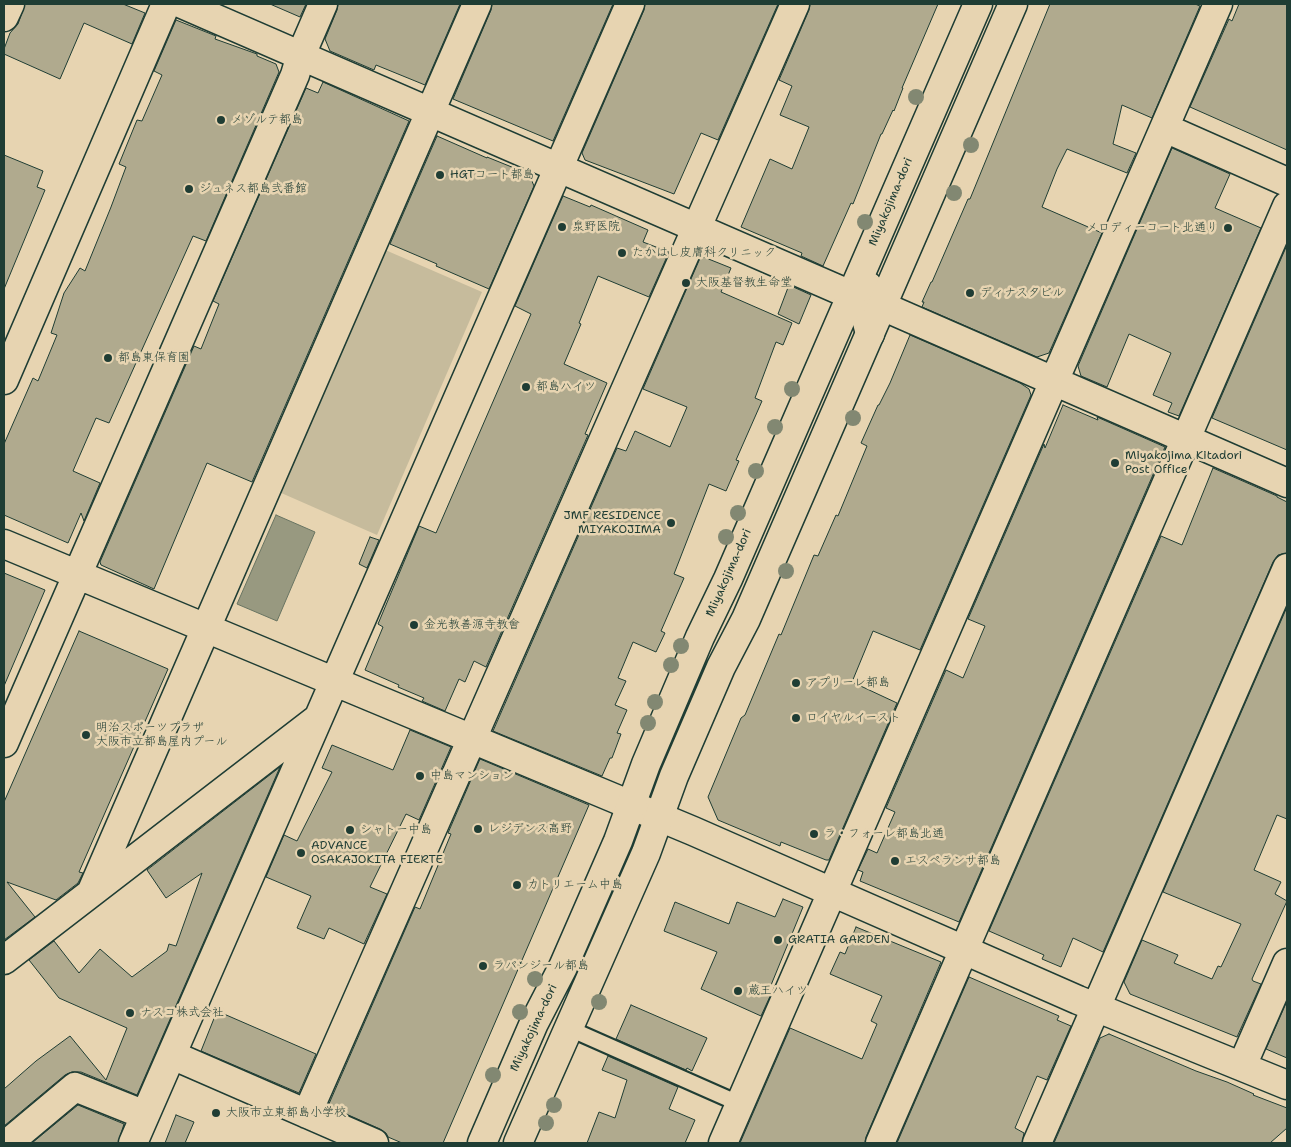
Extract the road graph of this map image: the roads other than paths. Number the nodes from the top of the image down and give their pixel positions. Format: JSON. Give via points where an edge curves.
{"nodes":[{"id":1,"x":10,"y":4,"type":"edge"},
{"id":2,"x":166,"y":4,"type":"edge"},
{"id":3,"x":182,"y":4,"type":"edge"},
{"id":4,"x":324,"y":4,"type":"edge"},
{"id":5,"x":477,"y":4,"type":"edge"},
{"id":6,"x":630,"y":4,"type":"edge"},
{"id":7,"x":795,"y":4,"type":"edge"},
{"id":8,"x":978,"y":4,"type":"edge"},
{"id":9,"x":1013,"y":4,"type":"edge"},
{"id":10,"x":1218,"y":4,"type":"edge"},
{"id":11,"x":4,"y":18,"type":"edge"},
{"id":12,"x":301,"y":55,"type":"junction"},
{"id":13,"x":430,"y":112,"type":"junction"},
{"id":14,"x":1164,"y":128,"type":"junction"},
{"id":15,"x":559,"y":167,"type":"junction"},
{"id":16,"x":1287,"y":182,"type":"edge"},
{"id":17,"x":1287,"y":206,"type":"edge"},
{"id":18,"x":698,"y":228,"type":"junction"},
{"id":19,"x":862,"y":269,"type":"junction"},
{"id":20,"x":851,"y":295,"type":"junction"},
{"id":21,"x":882,"y":306,"type":"junction"},
{"id":22,"x":870,"y":334,"type":"junction"},
{"id":23,"x":4,"y":380,"type":"edge"},
{"id":24,"x":1054,"y":381,"type":"junction"},
{"id":25,"x":1186,"y":438,"type":"junction"},
{"id":26,"x":1287,"y":482,"type":"edge"},
{"id":27,"x":4,"y":544,"type":"edge"},
{"id":28,"x":1287,"y":568,"type":"edge"},
{"id":29,"x":76,"y":574,"type":"junction"},
{"id":30,"x":206,"y":628,"type":"junction"},
{"id":31,"x":334,"y":682,"type":"junction"},
{"id":32,"x":320,"y":717,"type":"junction"},
{"id":33,"x":472,"y":739,"type":"junction"},
{"id":34,"x":4,"y":743,"type":"edge"},
{"id":35,"x":631,"y":805,"type":"junction"},
{"id":36,"x":660,"y":817,"type":"junction"},
{"id":37,"x":832,"y":892,"type":"junction"},
{"id":38,"x":92,"y":893,"type":"junction"},
{"id":39,"x":964,"y":950,"type":"junction"},
{"id":40,"x":4,"y":960,"type":"edge"},
{"id":41,"x":1287,"y":962,"type":"edge"},
{"id":42,"x":1096,"y":1007,"type":"junction"},
{"id":43,"x":568,"y":1028,"type":"junction"},
{"id":44,"x":172,"y":1055,"type":"junction"},
{"id":45,"x":1242,"y":1066,"type":"junction"},
{"id":46,"x":1287,"y":1085,"type":"edge"},
{"id":47,"x":740,"y":1104,"type":"junction"},
{"id":48,"x":307,"y":1114,"type":"junction"},
{"id":49,"x":145,"y":1115,"type":"junction"},
{"id":50,"x":8,"y":1143,"type":"edge"},
{"id":51,"x":133,"y":1143,"type":"edge"},
{"id":52,"x":374,"y":1143,"type":"edge"},
{"id":53,"x":482,"y":1143,"type":"edge"},
{"id":54,"x":518,"y":1143,"type":"edge"},
{"id":55,"x":723,"y":1143,"type":"edge"},
{"id":56,"x":880,"y":1143,"type":"edge"},
{"id":57,"x":1037,"y":1143,"type":"edge"}],
"edges":[{"from":1,"to":11,"type":"street"},
{"from":2,"to":23,"type":"street"},
{"from":3,"to":12,"type":"street"},
{"from":4,"to":12,"type":"street"},
{"from":5,"to":13,"type":"street"},
{"from":6,"to":15,"type":"street"},
{"from":7,"to":18,"type":"street"},
{"from":8,"to":19,"type":"street","name":"Miyakojima-dori"},
{"from":9,"to":21,"type":"street"},
{"from":10,"to":14,"type":"street"},
{"from":12,"to":13,"type":"street"},
{"from":12,"to":29,"type":"street"},
{"from":13,"to":15,"type":"street"},
{"from":13,"to":30,"type":"street"},
{"from":14,"to":16,"type":"street"},
{"from":14,"to":24,"type":"street"},
{"from":15,"to":18,"type":"street"},
{"from":15,"to":31,"type":"street"},
{"from":17,"to":25,"type":"street"},
{"from":18,"to":20,"type":"street"},
{"from":18,"to":33,"type":"street"},
{"from":19,"to":20,"type":"street","name":"Miyakojima-dori"},
{"from":19,"to":21,"type":"street","via":[[873,295]]},
{"from":20,"to":22,"type":"street","via":[[863,311]]},
{"from":20,"to":35,"type":"street","name":"Miyakojima-dori","via":[[700,637]]},
{"from":21,"to":22,"type":"street"},
{"from":21,"to":24,"type":"street"},
{"from":22,"to":36,"type":"street","via":[[746,619],[676,770]]},
{"from":24,"to":25,"type":"street"},
{"from":24,"to":37,"type":"street"},
{"from":25,"to":26,"type":"street"},
{"from":25,"to":39,"type":"street"},
{"from":27,"to":29,"type":"street"},
{"from":28,"to":42,"type":"street"},
{"from":29,"to":30,"type":"street"},
{"from":29,"to":34,"type":"street"},
{"from":30,"to":31,"type":"street"},
{"from":30,"to":38,"type":"street"},
{"from":31,"to":32,"type":"street"},
{"from":31,"to":33,"type":"street"},
{"from":32,"to":38,"type":"street"},
{"from":32,"to":44,"type":"street"},
{"from":33,"to":35,"type":"street"},
{"from":33,"to":48,"type":"street"},
{"from":35,"to":36,"type":"street"},
{"from":35,"to":53,"type":"street","name":"Miyakojima-dori","via":[[567,958],[534,1023]]},
{"from":36,"to":37,"type":"street"},
{"from":36,"to":43,"type":"street"},
{"from":37,"to":39,"type":"street"},
{"from":37,"to":47,"type":"street"},
{"from":38,"to":40,"type":"street"},
{"from":39,"to":42,"type":"street"},
{"from":39,"to":56,"type":"street"},
{"from":41,"to":45,"type":"street"},
{"from":42,"to":45,"type":"street"},
{"from":42,"to":57,"type":"street"},
{"from":43,"to":47,"type":"lane"},
{"from":43,"to":54,"type":"street"},
{"from":44,"to":48,"type":"street"},
{"from":44,"to":49,"type":"street"},
{"from":45,"to":46,"type":"street"},
{"from":47,"to":55,"type":"street"},
{"from":48,"to":52,"type":"street"},
{"from":49,"to":50,"type":"street","via":[[75,1087]]},
{"from":49,"to":51,"type":"street"}]}
